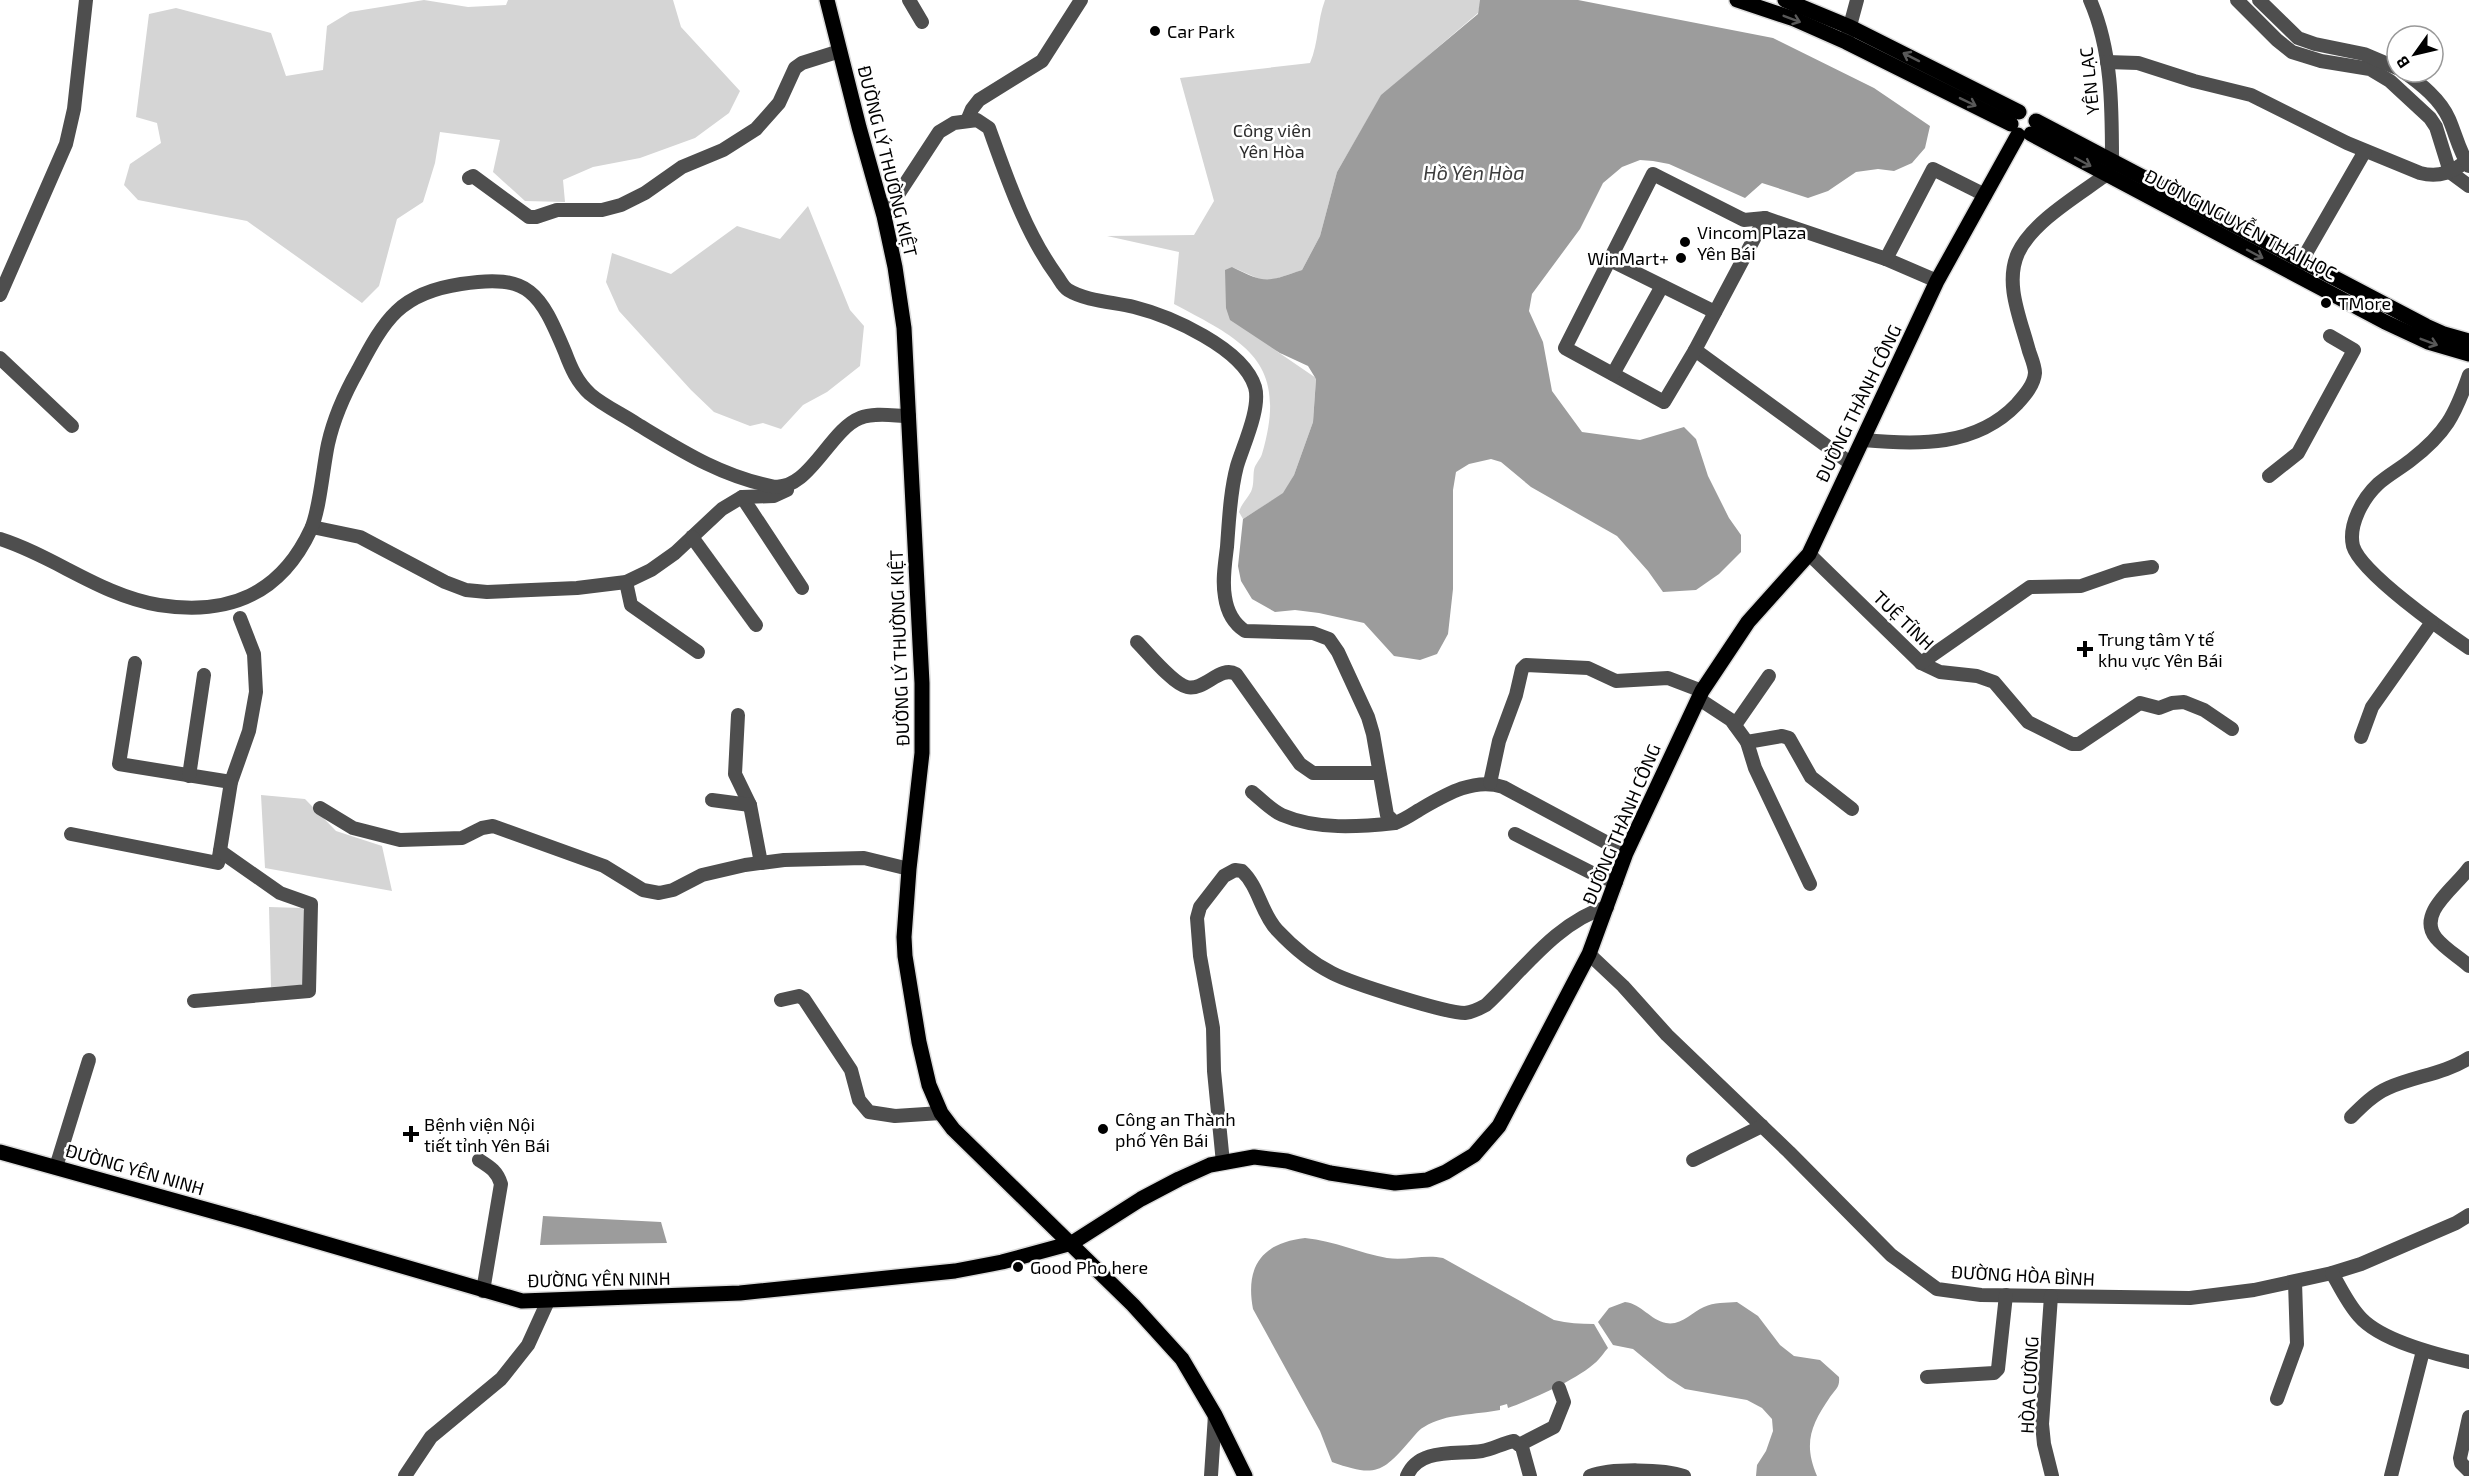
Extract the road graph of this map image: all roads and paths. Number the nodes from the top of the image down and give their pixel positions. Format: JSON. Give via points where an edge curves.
{"nodes":[{"id":1,"x":86,"y":0,"type":"edge"},
{"id":2,"x":827,"y":0,"type":"edge"},
{"id":3,"x":909,"y":0,"type":"edge"},
{"id":4,"x":1081,"y":0,"type":"edge"},
{"id":5,"x":1737,"y":0,"type":"edge"},
{"id":6,"x":1785,"y":0,"type":"edge"},
{"id":7,"x":1857,"y":0,"type":"edge"},
{"id":8,"x":2090,"y":0,"type":"edge"},
{"id":9,"x":2237,"y":0,"type":"edge"},
{"id":10,"x":2259,"y":0,"type":"edge"},
{"id":11,"x":922,"y":22,"type":"dead end"},
{"id":12,"x":1848,"y":34,"type":"junction"},
{"id":13,"x":840,"y":51,"type":"junction"},
{"id":14,"x":2385,"y":62,"type":"edge"},
{"id":15,"x":2107,"y":63,"type":"junction"},
{"id":16,"x":2419,"y":84,"type":"edge"},
{"id":17,"x":968,"y":121,"type":"junction"},
{"id":18,"x":2023,"y":125,"type":"junction"},
{"id":19,"x":2365,"y":151,"type":"junction"},
{"id":20,"x":2462,"y":165,"type":"edge"},
{"id":21,"x":2109,"y":167,"type":"junction"},
{"id":22,"x":469,"y":178,"type":"dead end"},
{"id":23,"x":2469,"y":186,"type":"edge"},
{"id":24,"x":1985,"y":195,"type":"junction"},
{"id":25,"x":884,"y":216,"type":"junction"},
{"id":26,"x":1765,"y":218,"type":"junction"},
{"id":27,"x":1887,"y":259,"type":"junction"},
{"id":28,"x":1610,"y":260,"type":"junction"},
{"id":29,"x":2302,"y":260,"type":"junction"},
{"id":30,"x":2294,"y":275,"type":"junction"},
{"id":31,"x":1937,"y":281,"type":"junction"},
{"id":32,"x":1662,"y":286,"type":"junction"},
{"id":33,"x":0,"y":295,"type":"edge"},
{"id":34,"x":1715,"y":312,"type":"junction"},
{"id":35,"x":2330,"y":336,"type":"dead end"},
{"id":36,"x":2469,"y":341,"type":"edge"},
{"id":37,"x":1695,"y":350,"type":"junction"},
{"id":38,"x":2469,"y":354,"type":"edge"},
{"id":39,"x":0,"y":358,"type":"edge"},
{"id":40,"x":1613,"y":374,"type":"junction"},
{"id":41,"x":2469,"y":375,"type":"edge"},
{"id":42,"x":909,"y":416,"type":"junction"},
{"id":43,"x":72,"y":426,"type":"dead end"},
{"id":44,"x":1863,"y":440,"type":"junction"},
{"id":45,"x":1850,"y":463,"type":"junction"},
{"id":46,"x":2269,"y":476,"type":"dead end"},
{"id":47,"x":792,"y":484,"type":"junction"},
{"id":48,"x":742,"y":497,"type":"junction"},
{"id":49,"x":312,"y":526,"type":"junction"},
{"id":50,"x":692,"y":537,"type":"junction"},
{"id":51,"x":0,"y":539,"type":"edge"},
{"id":52,"x":1809,"y":554,"type":"junction"},
{"id":53,"x":2152,"y":567,"type":"dead end"},
{"id":54,"x":626,"y":582,"type":"junction"},
{"id":55,"x":802,"y":588,"type":"dead end"},
{"id":56,"x":240,"y":618,"type":"dead end"},
{"id":57,"x":2432,"y":622,"type":"junction"},
{"id":58,"x":756,"y":625,"type":"dead end"},
{"id":59,"x":1137,"y":642,"type":"dead end"},
{"id":60,"x":2469,"y":648,"type":"edge"},
{"id":61,"x":698,"y":652,"type":"dead end"},
{"id":62,"x":135,"y":663,"type":"dead end"},
{"id":63,"x":1921,"y":663,"type":"junction"},
{"id":64,"x":204,"y":675,"type":"dead end"},
{"id":65,"x":1769,"y":676,"type":"dead end"},
{"id":66,"x":1701,"y":695,"type":"junction"},
{"id":67,"x":738,"y":715,"type":"dead end"},
{"id":68,"x":1736,"y":725,"type":"junction"},
{"id":69,"x":2232,"y":729,"type":"dead end"},
{"id":70,"x":2361,"y":737,"type":"dead end"},
{"id":71,"x":1747,"y":742,"type":"junction"},
{"id":72,"x":1379,"y":773,"type":"junction"},
{"id":73,"x":189,"y":776,"type":"junction"},
{"id":74,"x":231,"y":782,"type":"junction"},
{"id":75,"x":1490,"y":783,"type":"junction"},
{"id":76,"x":1252,"y":792,"type":"dead end"},
{"id":77,"x":712,"y":800,"type":"dead end"},
{"id":78,"x":750,"y":806,"type":"junction"},
{"id":79,"x":320,"y":808,"type":"dead end"},
{"id":80,"x":1852,"y":810,"type":"dead end"},
{"id":81,"x":1395,"y":823,"type":"junction"},
{"id":82,"x":72,"y":834,"type":"dead end"},
{"id":83,"x":1515,"y":834,"type":"dead end"},
{"id":84,"x":220,"y":852,"type":"junction"},
{"id":85,"x":1626,"y":853,"type":"junction"},
{"id":86,"x":761,"y":863,"type":"junction"},
{"id":87,"x":2469,"y":868,"type":"edge"},
{"id":88,"x":909,"y":869,"type":"junction"},
{"id":89,"x":1616,"y":882,"type":"junction"},
{"id":90,"x":1810,"y":884,"type":"dead end"},
{"id":91,"x":1607,"y":907,"type":"junction"},
{"id":92,"x":1589,"y":954,"type":"junction"},
{"id":93,"x":2469,"y":966,"type":"edge"},
{"id":94,"x":782,"y":1000,"type":"dead end"},
{"id":95,"x":194,"y":1001,"type":"dead end"},
{"id":96,"x":2469,"y":1058,"type":"edge"},
{"id":97,"x":89,"y":1060,"type":"dead end"},
{"id":98,"x":941,"y":1113,"type":"junction"},
{"id":99,"x":2351,"y":1117,"type":"dead end"},
{"id":100,"x":1761,"y":1126,"type":"junction"},
{"id":101,"x":0,"y":1152,"type":"edge"},
{"id":102,"x":479,"y":1160,"type":"dead end"},
{"id":103,"x":1693,"y":1160,"type":"dead end"},
{"id":104,"x":1223,"y":1163,"type":"junction"},
{"id":105,"x":56,"y":1167,"type":"junction"},
{"id":106,"x":2469,"y":1215,"type":"edge"},
{"id":107,"x":1072,"y":1243,"type":"junction"},
{"id":108,"x":2331,"y":1273,"type":"junction"},
{"id":109,"x":2295,"y":1282,"type":"junction"},
{"id":110,"x":483,"y":1291,"type":"junction"},
{"id":111,"x":2006,"y":1295,"type":"junction"},
{"id":112,"x":2051,"y":1296,"type":"junction"},
{"id":113,"x":548,"y":1301,"type":"junction"},
{"id":114,"x":2423,"y":1351,"type":"junction"},
{"id":115,"x":2469,"y":1362,"type":"edge"},
{"id":116,"x":1928,"y":1377,"type":"dead end"},
{"id":117,"x":1559,"y":1388,"type":"dead end"},
{"id":118,"x":2277,"y":1400,"type":"dead end"},
{"id":119,"x":1215,"y":1415,"type":"junction"},
{"id":120,"x":2469,"y":1418,"type":"edge"},
{"id":121,"x":1519,"y":1445,"type":"junction"},
{"id":122,"x":2469,"y":1471,"type":"edge"},
{"id":123,"x":405,"y":1476,"type":"edge"},
{"id":124,"x":1211,"y":1476,"type":"edge"},
{"id":125,"x":1245,"y":1476,"type":"edge"},
{"id":126,"x":1407,"y":1476,"type":"edge"},
{"id":127,"x":1530,"y":1476,"type":"edge"},
{"id":128,"x":1590,"y":1476,"type":"edge"},
{"id":129,"x":1684,"y":1476,"type":"edge"},
{"id":130,"x":2052,"y":1476,"type":"edge"},
{"id":131,"x":2391,"y":1476,"type":"edge"}],
"edges":[{"from":1,"to":33,"type":"street","via":[[74,109],[66,144]]},
{"from":2,"to":13,"type":"main road","name":"ĐƯỜNG LÝ THƯỜNG KIỆT"},
{"from":3,"to":11,"type":"street"},
{"from":4,"to":17,"type":"street","via":[[1042,61],[979,100]]},
{"from":5,"to":12,"type":"main road","name":"ĐƯỜNG NGUYỄN THÁI HỌC","one_way":true},
{"from":6,"to":12,"type":"main road","name":"ĐƯỜNG NGUYỄN THÁI HỌC"},
{"from":7,"to":12,"type":"street"},
{"from":8,"to":15,"type":"street","name":"YÊN LẠC","via":[[2099,21]]},
{"from":9,"to":20,"type":"street","via":[[2292,52],[2370,69],[2399,88],[2422,109]]},
{"from":10,"to":14,"type":"street","via":[[2298,38]]},
{"from":12,"to":18,"type":"main road","name":"ĐƯỜNG NGUYỄN THÁI HỌC"},
{"from":13,"to":22,"type":"street","via":[[795,68],[779,103],[756,129],[723,150],[682,167],[621,205],[594,211],[557,210],[529,217],[488,185],[473,176]]},
{"from":13,"to":25,"type":"main road","name":"ĐƯỜNG LÝ THƯỜNG KIỆT"},
{"from":15,"to":19,"type":"street","via":[[2138,63],[2251,95]]},
{"from":15,"to":21,"type":"street","name":"YÊN LẠC"},
{"from":16,"to":20,"type":"street","via":[[2445,112]]},
{"from":17,"to":25,"type":"street","via":[[954,123],[939,132]]},
{"from":17,"to":72,"type":"street","via":[[977,120],[989,128],[1020,209],[1046,261],[1066,289],[1136,307],[1183,325],[1224,348],[1246,371],[1255,388],[1255,399],[1232,495],[1224,579],[1227,608],[1245,631],[1313,633],[1329,639],[1368,717]]},
{"from":18,"to":21,"type":"main road","name":"ĐƯỜNG NGUYỄN THÁI HỌC"},
{"from":18,"to":24,"type":"main road","name":"ĐƯỜNG THÀNH CÔNG"},
{"from":19,"to":20,"type":"street","via":[[2426,175],[2438,176]]},
{"from":19,"to":29,"type":"street"},
{"from":20,"to":23,"type":"street"},
{"from":21,"to":29,"type":"main road","name":"ĐƯỜNG NGUYỄN THÁI HỌC"},
{"from":21,"to":30,"type":"main road","name":"ĐƯỜNG NGUYỄN THÁI HỌC","one_way":true},
{"from":21,"to":44,"type":"street","via":[[2035,229],[2018,254],[2011,284],[2035,372],[2028,393],[2005,417],[1965,437],[1903,444]]},
{"from":24,"to":27,"type":"street","via":[[1933,169]]},
{"from":24,"to":31,"type":"main road","name":"ĐƯỜNG THÀNH CÔNG"},
{"from":25,"to":42,"type":"main road","name":"ĐƯỜNG LÝ THƯỜNG KIỆT","via":[[904,328]]},
{"from":26,"to":27,"type":"street"},
{"from":26,"to":28,"type":"street","via":[[1744,220],[1653,174]]},
{"from":26,"to":34,"type":"street"},
{"from":27,"to":31,"type":"street"},
{"from":28,"to":32,"type":"street"},
{"from":28,"to":40,"type":"street","via":[[1565,348]]},
{"from":29,"to":30,"type":"street"},
{"from":29,"to":36,"type":"main road","name":"ĐƯỜNG NGUYỄN THÁI HỌC","via":[[2426,326]]},
{"from":30,"to":38,"type":"main road","name":"ĐƯỜNG NGUYỄN THÁI HỌC","one_way":true,"via":[[2428,342]]},
{"from":31,"to":44,"type":"main road","name":"ĐƯỜNG THÀNH CÔNG"},
{"from":32,"to":34,"type":"street"},
{"from":32,"to":40,"type":"street"},
{"from":34,"to":37,"type":"street"},
{"from":35,"to":46,"type":"street","via":[[2354,350],[2298,453]]},
{"from":37,"to":40,"type":"street","via":[[1664,402]]},
{"from":37,"to":45,"type":"street"},
{"from":39,"to":43,"type":"street"},
{"from":41,"to":57,"type":"street","via":[[2451,421],[2433,443],[2377,485],[2359,508],[2354,529],[2353,545],[2359,558]]},
{"from":42,"to":47,"type":"street","via":[[859,418]]},
{"from":42,"to":88,"type":"main road","name":"ĐƯỜNG LÝ THƯỜNG KIỆT","via":[[922,753]]},
{"from":44,"to":45,"type":"main road","name":"ĐƯỜNG THÀNH CÔNG"},
{"from":45,"to":52,"type":"main road","name":"ĐƯỜNG THÀNH CÔNG"},
{"from":47,"to":48,"type":"street","via":[[774,496]]},
{"from":47,"to":49,"type":"street","via":[[774,487],[725,474],[597,399],[574,375],[543,305],[525,288],[497,280],[430,291],[399,308],[381,327],[346,390],[334,421]]},
{"from":48,"to":50,"type":"street","via":[[722,509]]},
{"from":48,"to":55,"type":"street"},
{"from":49,"to":51,"type":"street","via":[[285,570],[261,591],[231,604],[201,608],[160,605],[118,595]]},
{"from":49,"to":54,"type":"street","via":[[360,537],[445,582],[475,591],[577,588]]},
{"from":50,"to":54,"type":"street","via":[[651,570]]},
{"from":50,"to":58,"type":"street"},
{"from":52,"to":63,"type":"street","name":"TUỆ TĨNH"},
{"from":52,"to":66,"type":"main road","name":"ĐƯỜNG THÀNH CÔNG","via":[[1748,622]]},
{"from":53,"to":63,"type":"street","via":[[2124,571],[2081,586],[2030,587]]},
{"from":54,"to":61,"type":"street","via":[[631,605]]},
{"from":56,"to":74,"type":"street","via":[[254,654],[256,692],[249,731]]},
{"from":57,"to":60,"type":"street"},
{"from":57,"to":70,"type":"street","via":[[2372,707]]},
{"from":59,"to":72,"type":"street","via":[[1187,687],[1224,673],[1236,674],[1307,771]]},
{"from":62,"to":73,"type":"street","via":[[119,764]]},
{"from":63,"to":69,"type":"street","name":"TUỆ TĨNH","via":[[1940,672],[1994,682],[2028,722],[2072,744],[2079,744],[2140,703],[2159,708],[2184,702]]},
{"from":64,"to":73,"type":"street"},
{"from":65,"to":68,"type":"street"},
{"from":66,"to":68,"type":"street"},
{"from":66,"to":75,"type":"street","via":[[1668,678],[1616,681],[1588,668],[1526,665],[1498,741]]},
{"from":66,"to":85,"type":"main road","name":"ĐƯỜNG THÀNH CÔNG"},
{"from":67,"to":78,"type":"street","via":[[735,774]]},
{"from":68,"to":71,"type":"street"},
{"from":71,"to":80,"type":"street","via":[[1789,738],[1811,777]]},
{"from":71,"to":90,"type":"street","via":[[1755,768]]},
{"from":72,"to":81,"type":"street","via":[[1387,815]]},
{"from":73,"to":74,"type":"street"},
{"from":74,"to":84,"type":"street"},
{"from":75,"to":81,"type":"street","via":[[1471,785]]},
{"from":75,"to":85,"type":"street"},
{"from":76,"to":81,"type":"street","via":[[1283,815],[1312,823]]},
{"from":77,"to":78,"type":"street"},
{"from":78,"to":86,"type":"street"},
{"from":79,"to":86,"type":"street","via":[[353,828],[400,840],[462,838],[493,826],[604,866],[643,890],[659,893],[702,875]]},
{"from":82,"to":84,"type":"street","via":[[219,863]]},
{"from":83,"to":89,"type":"street"},
{"from":84,"to":95,"type":"street","via":[[280,893],[311,904],[309,991]]},
{"from":85,"to":89,"type":"main road","name":"ĐƯỜNG THÀNH CÔNG"},
{"from":86,"to":88,"type":"street","via":[[842,857]]},
{"from":87,"to":93,"type":"street","via":[[2433,907],[2431,922],[2438,940]]},
{"from":88,"to":98,"type":"main road","name":"ĐƯỜNG LÝ THƯỜNG KIỆT","via":[[905,956],[924,1064]]},
{"from":89,"to":91,"type":"main road","name":"ĐƯỜNG THÀNH CÔNG"},
{"from":91,"to":92,"type":"main road","name":"ĐƯỜNG THÀNH CÔNG"},
{"from":91,"to":104,"type":"street","via":[[1568,925],[1486,1005],[1476,1011],[1458,1012],[1332,973],[1273,926],[1242,871],[1224,876],[1200,907],[1197,918],[1212,1018]]},
{"from":92,"to":100,"type":"street","name":"ĐƯỜNG HÒA BÌNH"},
{"from":92,"to":104,"type":"main road","name":"ĐƯỜNG THÀNH CÔNG","via":[[1499,1126],[1474,1155],[1446,1172],[1395,1183],[1254,1157]]},
{"from":94,"to":98,"type":"street","via":[[799,996],[804,999],[851,1070],[860,1100],[869,1112],[895,1116]]},
{"from":96,"to":99,"type":"street","via":[[2443,1072],[2390,1086]]},
{"from":97,"to":105,"type":"street"},
{"from":98,"to":107,"type":"main road","name":"ĐƯỜNG LÝ THƯỜNG KIỆT","via":[[970,1148]]},
{"from":100,"to":103,"type":"street"},
{"from":100,"to":111,"type":"street","name":"ĐƯỜNG HÒA BÌNH","via":[[1892,1255],[1937,1289]]},
{"from":101,"to":105,"type":"main road","name":"ĐƯỜNG YÊN NINH"},
{"from":102,"to":110,"type":"street","via":[[491,1167],[501,1184]]},
{"from":104,"to":107,"type":"main road","name":"ĐƯỜNG THÀNH CÔNG","via":[[1210,1165],[1141,1199]]},
{"from":105,"to":110,"type":"main road","name":"ĐƯỜNG YÊN NINH"},
{"from":106,"to":108,"type":"street","name":"ĐƯỜNG HÒA BÌNH","via":[[2361,1264]]},
{"from":107,"to":113,"type":"main road","name":"ĐƯỜNG YÊN NINH","via":[[955,1271],[740,1293]]},
{"from":107,"to":119,"type":"main road","name":"ĐƯỜNG LÝ THƯỜNG KIỆT","via":[[1182,1359]]},
{"from":108,"to":109,"type":"street","name":"ĐƯỜNG HÒA BÌNH"},
{"from":108,"to":114,"type":"street","via":[[2359,1317]]},
{"from":109,"to":112,"type":"street","name":"ĐƯỜNG HÒA BÌNH","via":[[2190,1298]]},
{"from":109,"to":118,"type":"street","via":[[2297,1344]]},
{"from":110,"to":113,"type":"main road","name":"ĐƯỜNG YÊN NINH","via":[[522,1301]]},
{"from":111,"to":112,"type":"street","name":"ĐƯỜNG HÒA BÌNH"},
{"from":111,"to":116,"type":"street","via":[[1998,1370]]},
{"from":112,"to":130,"type":"street","name":"HÒA CƯỜNG","via":[[2042,1424]]},
{"from":113,"to":123,"type":"street","via":[[528,1345],[501,1379],[431,1437]]},
{"from":114,"to":115,"type":"street"},
{"from":114,"to":131,"type":"street"},
{"from":117,"to":121,"type":"street","via":[[1564,1402],[1554,1427]]},
{"from":119,"to":124,"type":"street"},
{"from":119,"to":125,"type":"main road","name":"ĐƯỜNG LÝ THƯỜNG KIỆT"},
{"from":120,"to":122,"type":"street","via":[[2460,1458]]},
{"from":121,"to":126,"type":"street","via":[[1514,1441],[1488,1450],[1431,1456],[1417,1461]]},
{"from":121,"to":127,"type":"street"},
{"from":128,"to":129,"type":"street","via":[[1618,1470]]}]}
